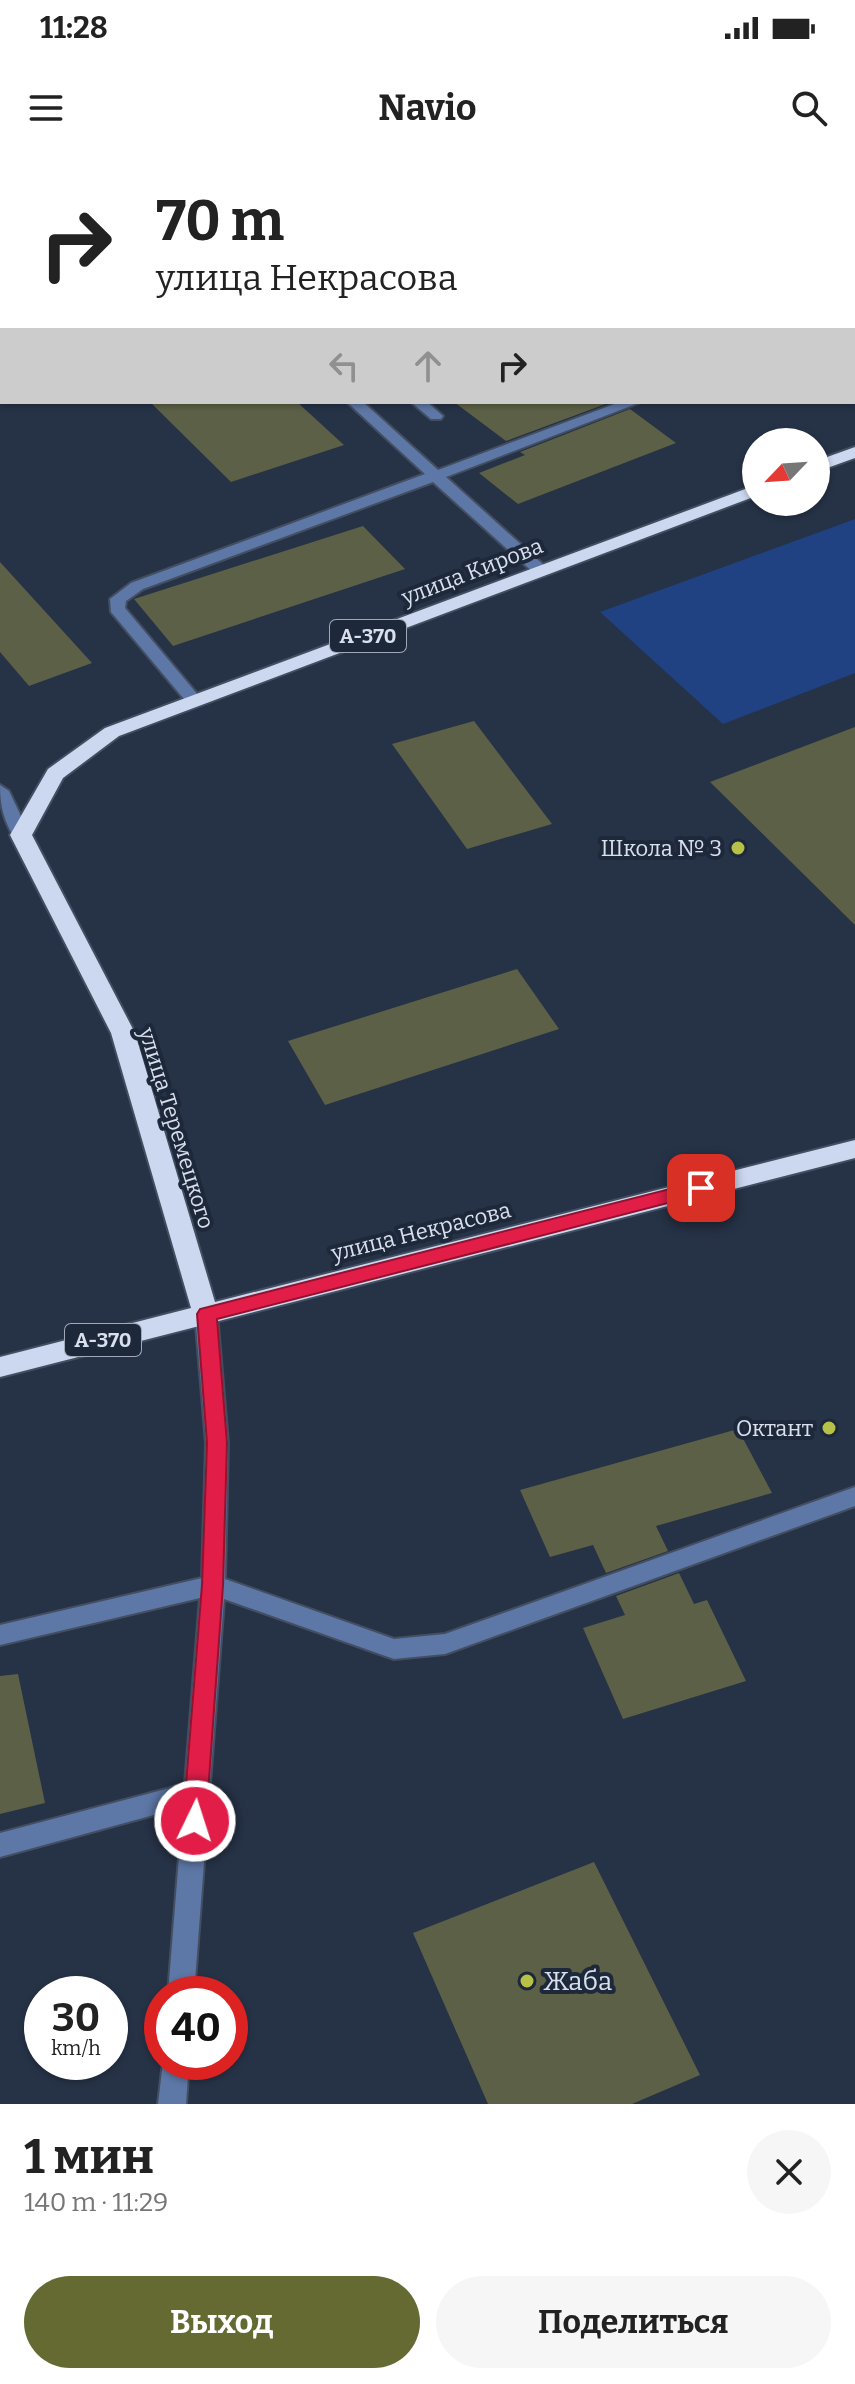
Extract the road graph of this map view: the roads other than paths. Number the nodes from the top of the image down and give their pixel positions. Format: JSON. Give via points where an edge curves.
{"nodes":[{"id":1,"x":356,"y":404,"type":"edge"},
{"id":2,"x":421,"y":404,"type":"edge"},
{"id":3,"x":629,"y":404,"type":"edge"},
{"id":4,"x":436,"y":416,"type":"dead end"},
{"id":5,"x":855,"y":452,"type":"edge"},
{"id":6,"x":830,"y":462,"type":"edge"},
{"id":7,"x":436,"y":476,"type":"junction"},
{"id":8,"x":742,"y":495,"type":"edge"},
{"id":9,"x":541,"y":571,"type":"junction"},
{"id":10,"x":195,"y":701,"type":"junction"},
{"id":11,"x":0,"y":791,"type":"edge"},
{"id":12,"x":21,"y":835,"type":"junction"},
{"id":13,"x":855,"y":1149,"type":"edge"},
{"id":14,"x":206,"y":1314,"type":"junction"},
{"id":15,"x":0,"y":1367,"type":"edge"},
{"id":16,"x":855,"y":1496,"type":"edge"},
{"id":17,"x":213,"y":1585,"type":"junction"},
{"id":18,"x":0,"y":1635,"type":"edge"},
{"id":19,"x":197,"y":1792,"type":"junction"},
{"id":20,"x":0,"y":1845,"type":"edge"},
{"id":21,"x":182,"y":1976,"type":"edge"},
{"id":22,"x":174,"y":2080,"type":"edge"},
{"id":23,"x":172,"y":2104,"type":"edge"}],
"edges":[{"from":1,"to":7,"type":"street"},
{"from":2,"to":4,"type":"street"},
{"from":3,"to":7,"type":"street"},
{"from":5,"to":6,"type":"highway"},
{"from":7,"to":9,"type":"street"},
{"from":7,"to":10,"type":"street","via":[[137,586],[118,599],[117,609]]},
{"from":8,"to":9,"type":"highway","name":"улица Кирова","number":"А-370"},
{"from":9,"to":10,"type":"highway","name":"улица Кирова","number":"А-370"},
{"from":10,"to":12,"type":"highway","name":"улица Кирова","number":"А-370","via":[[112,732],[55,774]]},
{"from":11,"to":12,"type":"street","name":"улица Теремецкого"},
{"from":12,"to":14,"type":"highway","name":"улица Теремецкого","via":[[123,1033]]},
{"from":13,"to":14,"type":"highway","name":"улица Некрасова","number":"А-370"},
{"from":14,"to":15,"type":"highway","name":"улица Некрасова","number":"А-370"},
{"from":14,"to":17,"type":"street","via":[[217,1443]]},
{"from":16,"to":17,"type":"street","via":[[445,1644],[394,1649]]},
{"from":17,"to":18,"type":"street"},
{"from":17,"to":19,"type":"street"},
{"from":19,"to":20,"type":"street"},
{"from":19,"to":21,"type":"street"},
{"from":22,"to":23,"type":"street"}]}
